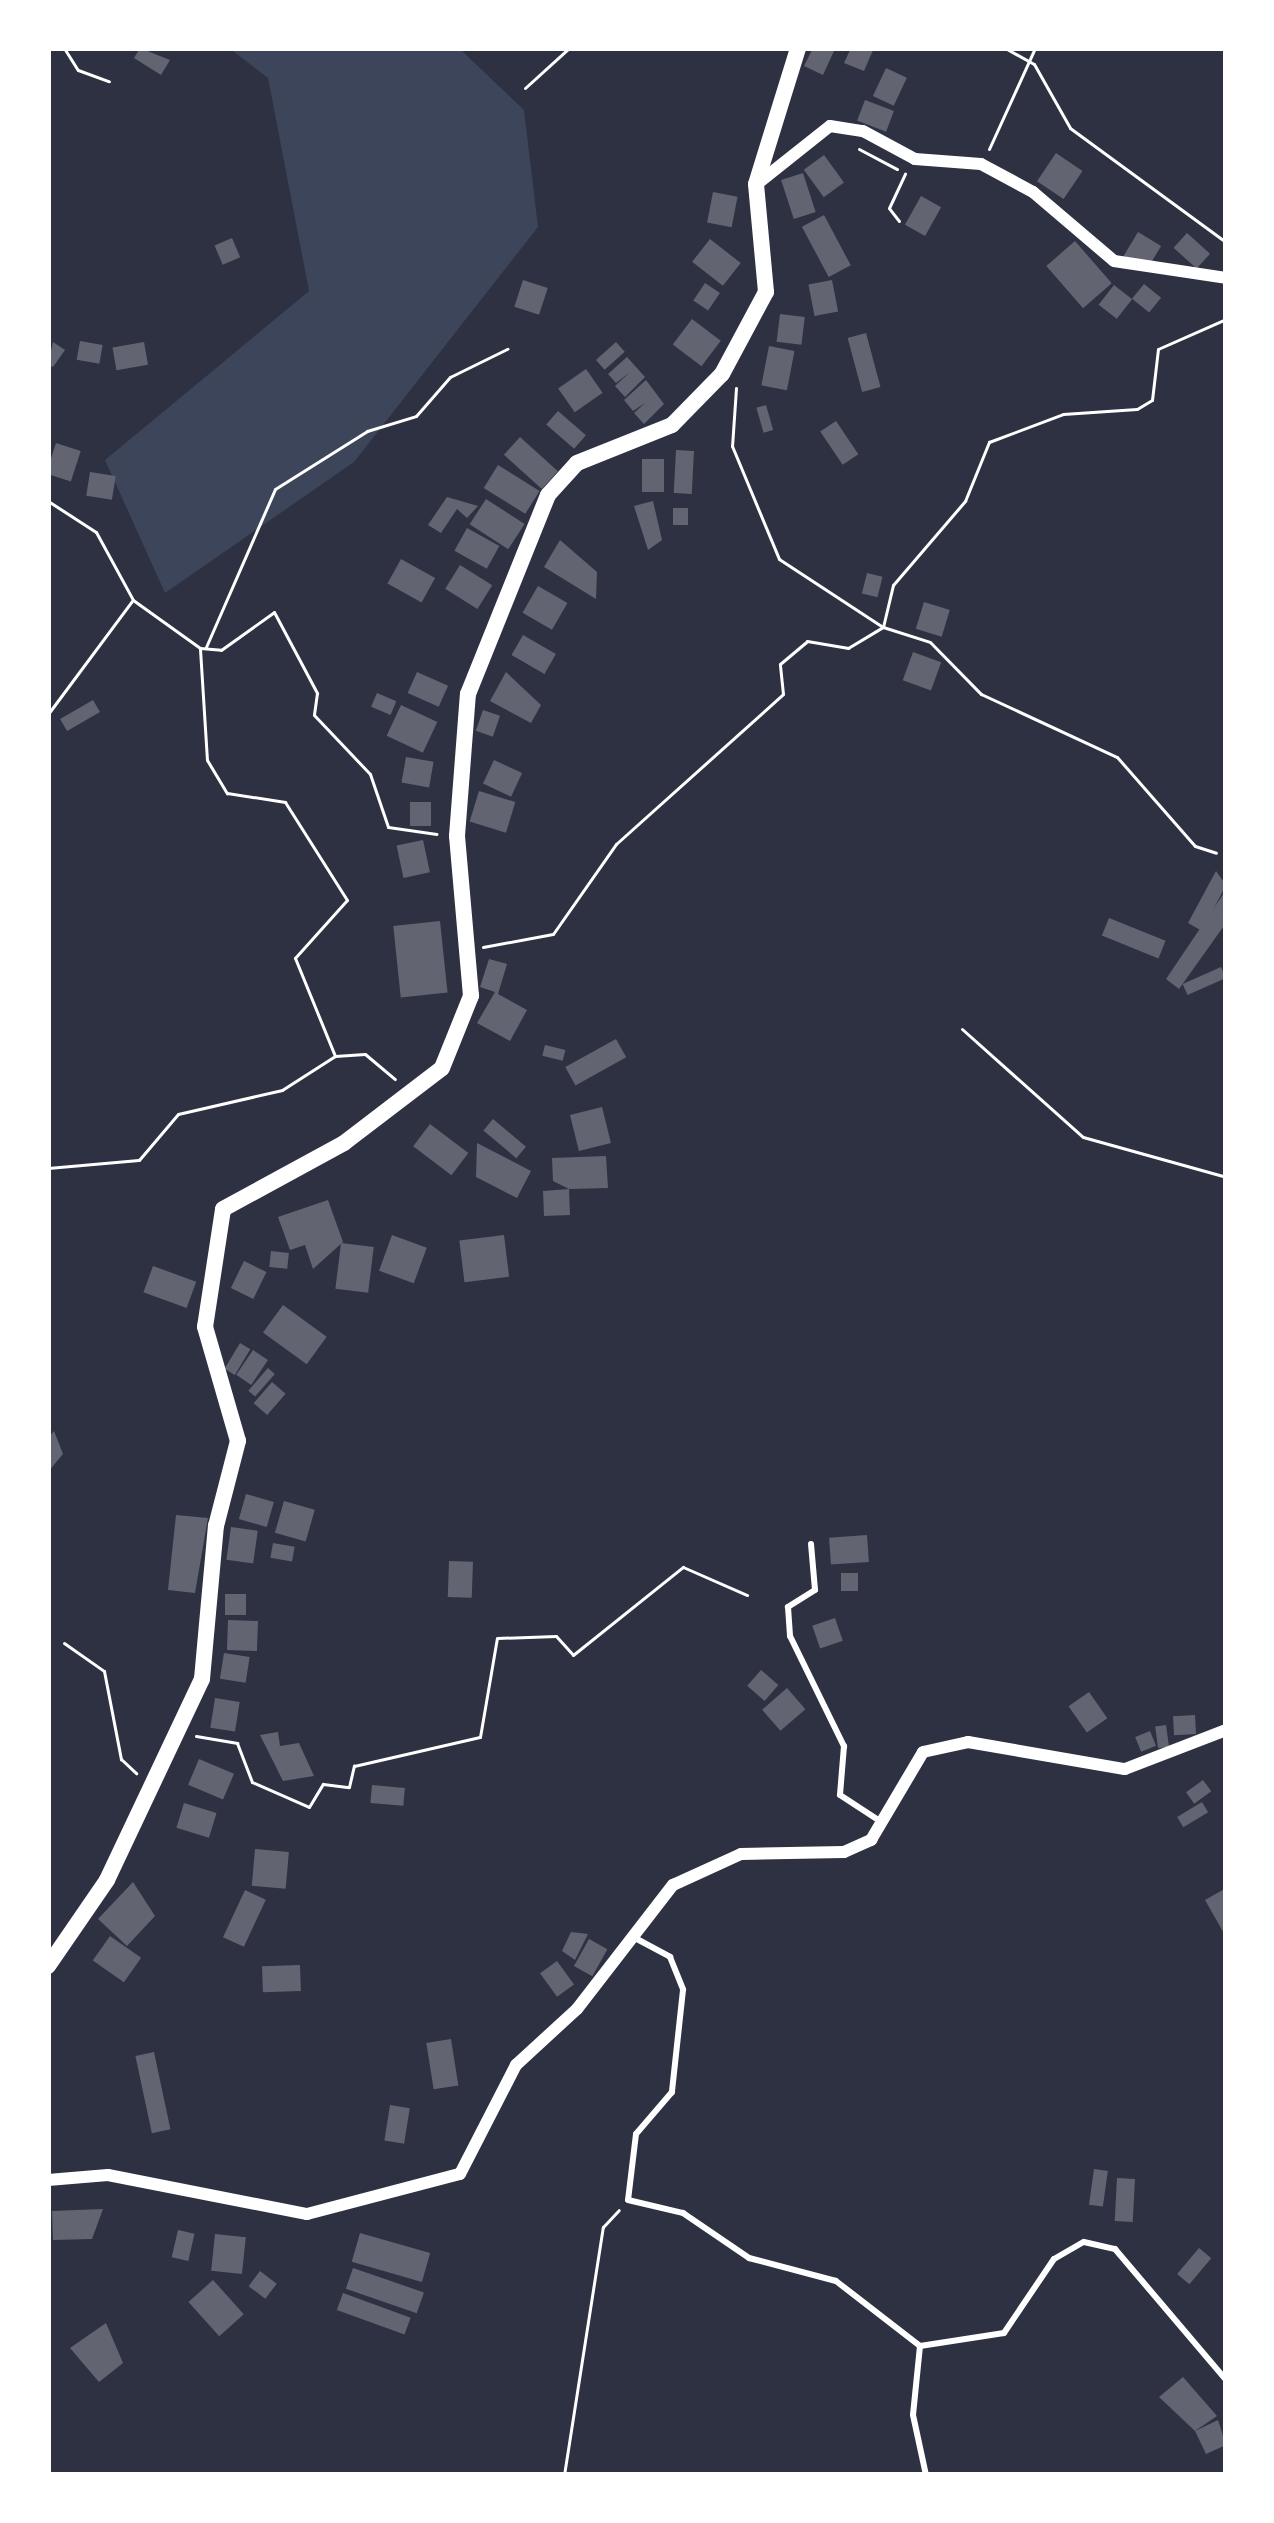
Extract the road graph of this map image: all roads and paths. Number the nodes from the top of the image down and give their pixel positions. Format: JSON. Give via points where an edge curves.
{"nodes":[{"id":1,"x":64,"y":48,"type":"edge"},
{"id":2,"x":569,"y":48,"type":"edge"},
{"id":3,"x":798,"y":48,"type":"edge"},
{"id":4,"x":1005,"y":48,"type":"edge"},
{"id":5,"x":1035,"y":48,"type":"edge"},
{"id":6,"x":1034,"y":64,"type":"junction"},
{"id":7,"x":109,"y":82,"type":"dead end"},
{"id":8,"x":525,"y":88,"type":"dead end"},
{"id":9,"x":843,"y":128,"type":"junction"},
{"id":10,"x":981,"y":164,"type":"junction"},
{"id":11,"x":756,"y":184,"type":"junction"},
{"id":12,"x":899,"y":221,"type":"dead end"},
{"id":13,"x":1226,"y":242,"type":"edge"},
{"id":14,"x":1226,"y":278,"type":"edge"},
{"id":15,"x":1226,"y":319,"type":"edge"},
{"id":16,"x":506,"y":349,"type":"dead end"},
{"id":17,"x":722,"y":374,"type":"junction"},
{"id":18,"x":48,"y":500,"type":"edge"},
{"id":19,"x":133,"y":600,"type":"junction"},
{"id":20,"x":883,"y":627,"type":"junction"},
{"id":21,"x":203,"y":648,"type":"junction"},
{"id":22,"x":48,"y":714,"type":"edge"},
{"id":23,"x":457,"y":836,"type":"junction"},
{"id":24,"x":1216,"y":853,"type":"dead end"},
{"id":25,"x":469,"y":946,"type":"junction"},
{"id":26,"x":962,"y":1029,"type":"dead end"},
{"id":27,"x":335,"y":1056,"type":"junction"},
{"id":28,"x":412,"y":1098,"type":"junction"},
{"id":29,"x":48,"y":1168,"type":"edge"},
{"id":30,"x":1226,"y":1178,"type":"edge"},
{"id":31,"x":812,"y":1544,"type":"dead end"},
{"id":32,"x":747,"y":1595,"type":"dead end"},
{"id":33,"x":64,"y":1643,"type":"dead end"},
{"id":34,"x":1226,"y":1730,"type":"edge"},
{"id":35,"x":183,"y":1733,"type":"junction"},
{"id":36,"x":151,"y":1787,"type":"junction"},
{"id":37,"x":880,"y":1821,"type":"junction"},
{"id":38,"x":635,"y":1938,"type":"junction"},
{"id":39,"x":48,"y":1966,"type":"edge"},
{"id":40,"x":48,"y":2180,"type":"edge"},
{"id":41,"x":628,"y":2200,"type":"junction"},
{"id":42,"x":920,"y":2345,"type":"junction"},
{"id":43,"x":1226,"y":2380,"type":"edge"},
{"id":44,"x":564,"y":2475,"type":"edge"},
{"id":45,"x":926,"y":2475,"type":"edge"}],
"edges":[{"from":1,"to":7,"type":"path","via":[[78,70]]},
{"from":2,"to":8,"type":"path"},
{"from":3,"to":11,"type":"main road"},
{"from":4,"to":6,"type":"path"},
{"from":5,"to":6,"type":"path"},
{"from":6,"to":10,"type":"path"},
{"from":6,"to":13,"type":"path","via":[[1070,128]]},
{"from":9,"to":10,"type":"street","via":[[915,159]]},
{"from":9,"to":11,"type":"street","via":[[830,127]]},
{"from":9,"to":12,"type":"path","via":[[875,162],[905,173],[889,208]]},
{"from":10,"to":14,"type":"street","via":[[1034,192],[1114,261]]},
{"from":11,"to":17,"type":"main road","via":[[766,292]]},
{"from":15,"to":20,"type":"path","via":[[1158,349],[1152,400],[1137,409],[1063,414],[989,442],[965,501],[893,585]]},
{"from":16,"to":21,"type":"path","via":[[450,377],[416,416],[367,431],[275,489]]},
{"from":17,"to":20,"type":"path","via":[[737,378],[732,446],[779,559]]},
{"from":17,"to":23,"type":"main road","via":[[672,425],[577,464],[548,495],[468,694]]},
{"from":18,"to":19,"type":"path","via":[[96,532]]},
{"from":19,"to":21,"type":"path"},
{"from":19,"to":22,"type":"path"},
{"from":20,"to":24,"type":"path","via":[[930,642],[981,694],[1117,758],[1195,845]]},
{"from":20,"to":25,"type":"path","via":[[848,648],[807,641],[780,664],[783,694],[616,844],[553,934]]},
{"from":21,"to":23,"type":"path","via":[[221,650],[274,611],[317,693],[314,715],[370,774],[388,827]]},
{"from":21,"to":27,"type":"path","via":[[207,760],[226,793],[286,802],[347,900],[295,958]]},
{"from":23,"to":25,"type":"main road"},
{"from":25,"to":28,"type":"main road","via":[[471,996],[442,1068]]},
{"from":26,"to":30,"type":"path","via":[[1083,1136]]},
{"from":27,"to":28,"type":"path","via":[[364,1054]]},
{"from":27,"to":29,"type":"path","via":[[282,1090],[178,1114],[140,1160]]},
{"from":28,"to":35,"type":"main road","via":[[224,1209],[205,1327],[238,1441]]},
{"from":31,"to":37,"type":"lane","via":[[815,1590],[788,1606],[790,1636],[844,1746],[839,1795]]},
{"from":32,"to":35,"type":"path","via":[[683,1567],[573,1655],[556,1636],[497,1638],[480,1736],[354,1766],[349,1787],[323,1784],[309,1807],[252,1782],[236,1743]]},
{"from":33,"to":36,"type":"path","via":[[104,1671],[121,1759]]},
{"from":34,"to":37,"type":"street","via":[[1125,1768],[968,1742],[923,1753]]},
{"from":35,"to":36,"type":"main road"},
{"from":36,"to":39,"type":"main road","via":[[107,1880]]},
{"from":37,"to":38,"type":"street","via":[[844,1852],[741,1854],[674,1885]]},
{"from":38,"to":40,"type":"street","via":[[516,2065],[460,2174],[307,2215],[109,2175]]},
{"from":38,"to":41,"type":"lane","via":[[670,1957],[683,1990],[672,2092],[636,2134]]},
{"from":41,"to":42,"type":"lane","via":[[683,2212],[749,2258],[836,2281]]},
{"from":41,"to":44,"type":"path","via":[[603,2227]]},
{"from":42,"to":43,"type":"lane","via":[[1004,2332],[1054,2259],[1084,2242],[1115,2249],[1157,2287]]},
{"from":42,"to":45,"type":"lane","via":[[914,2415]]}]}
